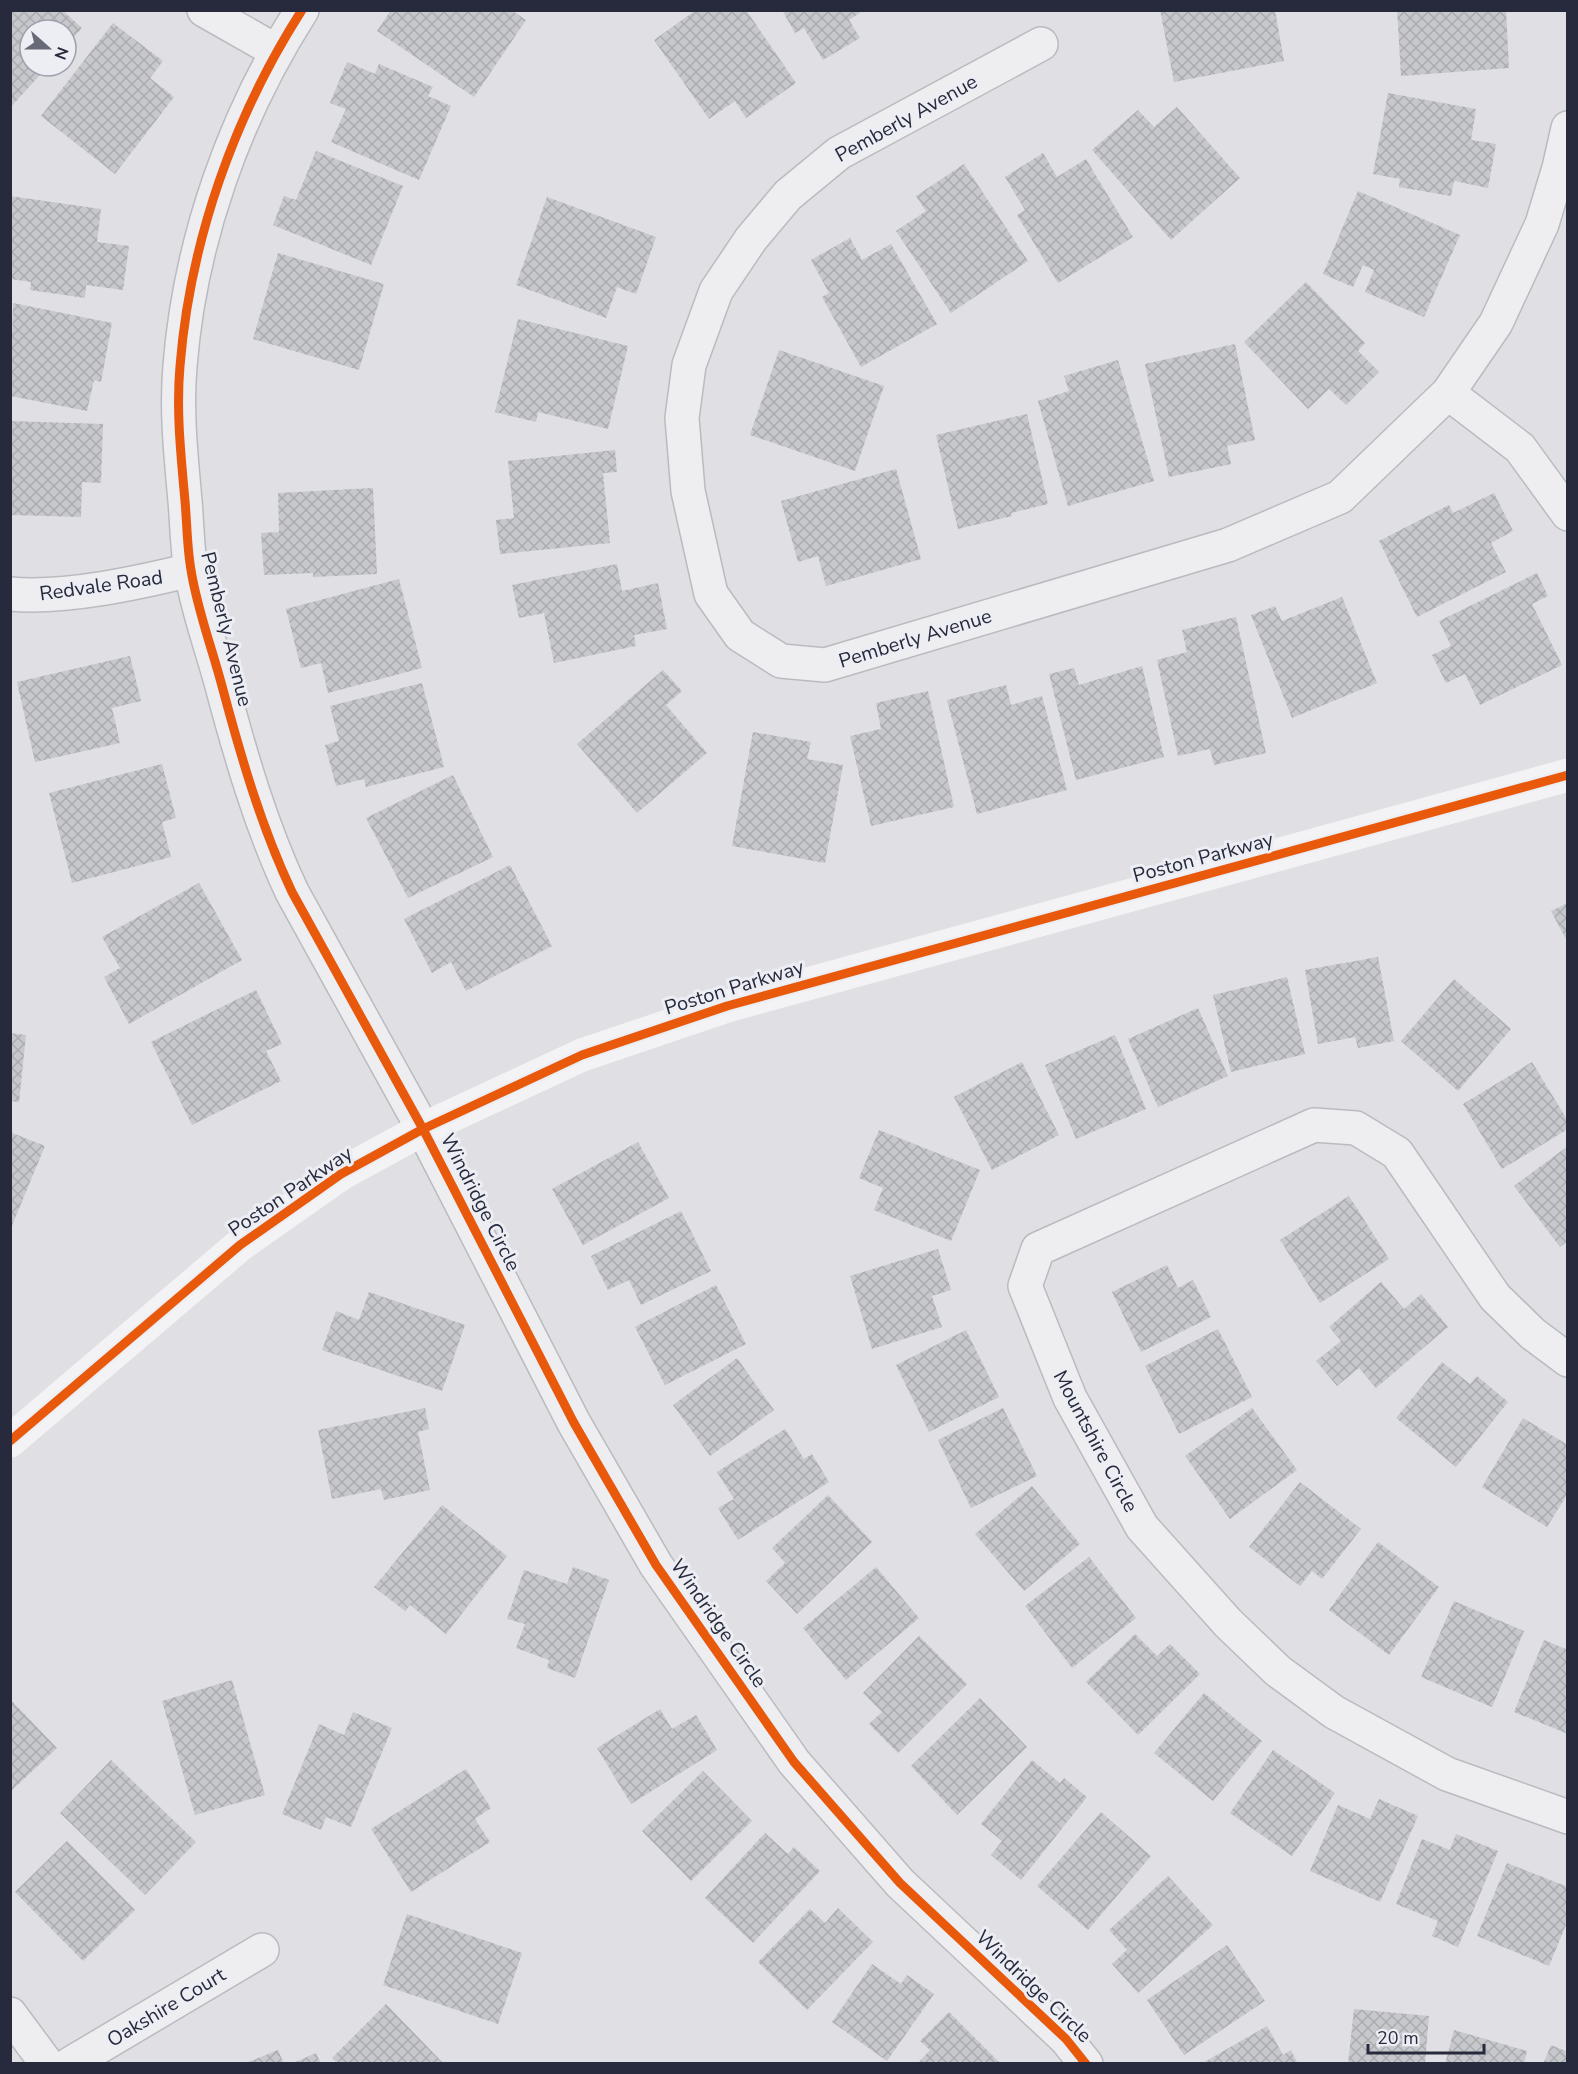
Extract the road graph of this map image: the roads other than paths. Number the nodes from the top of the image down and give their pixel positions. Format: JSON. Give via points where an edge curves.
{"nodes":[{"id":1,"x":204,"y":10,"type":"edge"},
{"id":2,"x":302,"y":10,"type":"edge"},
{"id":3,"x":1041,"y":44,"type":"dead end"},
{"id":4,"x":276,"y":51,"type":"junction"},
{"id":5,"x":1568,"y":128,"type":"edge"},
{"id":6,"x":1448,"y":393,"type":"junction"},
{"id":7,"x":1568,"y":514,"type":"edge"},
{"id":8,"x":191,"y":570,"type":"junction"},
{"id":9,"x":10,"y":594,"type":"edge"},
{"id":10,"x":1568,"y":775,"type":"edge"},
{"id":11,"x":423,"y":1129,"type":"junction"},
{"id":12,"x":1568,"y":1360,"type":"edge"},
{"id":13,"x":10,"y":1441,"type":"edge"},
{"id":14,"x":1568,"y":1817,"type":"edge"},
{"id":15,"x":261,"y":1950,"type":"dead end"},
{"id":16,"x":10,"y":2014,"type":"edge"},
{"id":17,"x":46,"y":2064,"type":"edge"},
{"id":18,"x":70,"y":2064,"type":"edge"},
{"id":19,"x":1086,"y":2064,"type":"edge"}],
"edges":[{"from":1,"to":4,"type":"street"},
{"from":2,"to":4,"type":"street","name":"Pemberly Avenue"},
{"from":3,"to":6,"type":"street","name":"Pemberly Avenue","via":[[838,153],[788,195],[751,238],[716,291],[689,365],[682,418],[688,491],[711,594],[740,635],[781,661],[825,665],[1228,545],[1341,497]]},
{"from":4,"to":8,"type":"street","name":"Pemberly Avenue","via":[[255,91],[211,203],[188,306],[180,367],[179,436]]},
{"from":5,"to":6,"type":"street","name":"Pemberly Avenue","via":[[1542,224],[1496,323]]},
{"from":6,"to":7,"type":"street","via":[[1520,448]]},
{"from":8,"to":9,"type":"street","name":"Redvale Road","via":[[139,583],[31,596]]},
{"from":8,"to":11,"type":"street","name":"Pemberly Avenue","via":[[243,765],[274,853]]},
{"from":10,"to":11,"type":"street","name":"Poston Parkway","via":[[727,1006],[582,1055]]},
{"from":11,"to":13,"type":"street","name":"Poston Parkway","via":[[341,1174],[240,1245]]},
{"from":11,"to":19,"type":"street","name":"Windridge Circle","via":[[574,1423],[656,1565],[781,1743],[900,1883],[1066,2039]]},
{"from":12,"to":14,"type":"street","name":"Mountshire Circle","via":[[1533,1334],[1495,1297],[1397,1153],[1356,1128],[1314,1125],[1038,1249],[1025,1286],[1070,1398],[1142,1527],[1227,1623],[1278,1671],[1334,1712],[1448,1774]]},
{"from":15,"to":18,"type":"street","name":"Oakshire Court"},
{"from":16,"to":17,"type":"street"}]}
